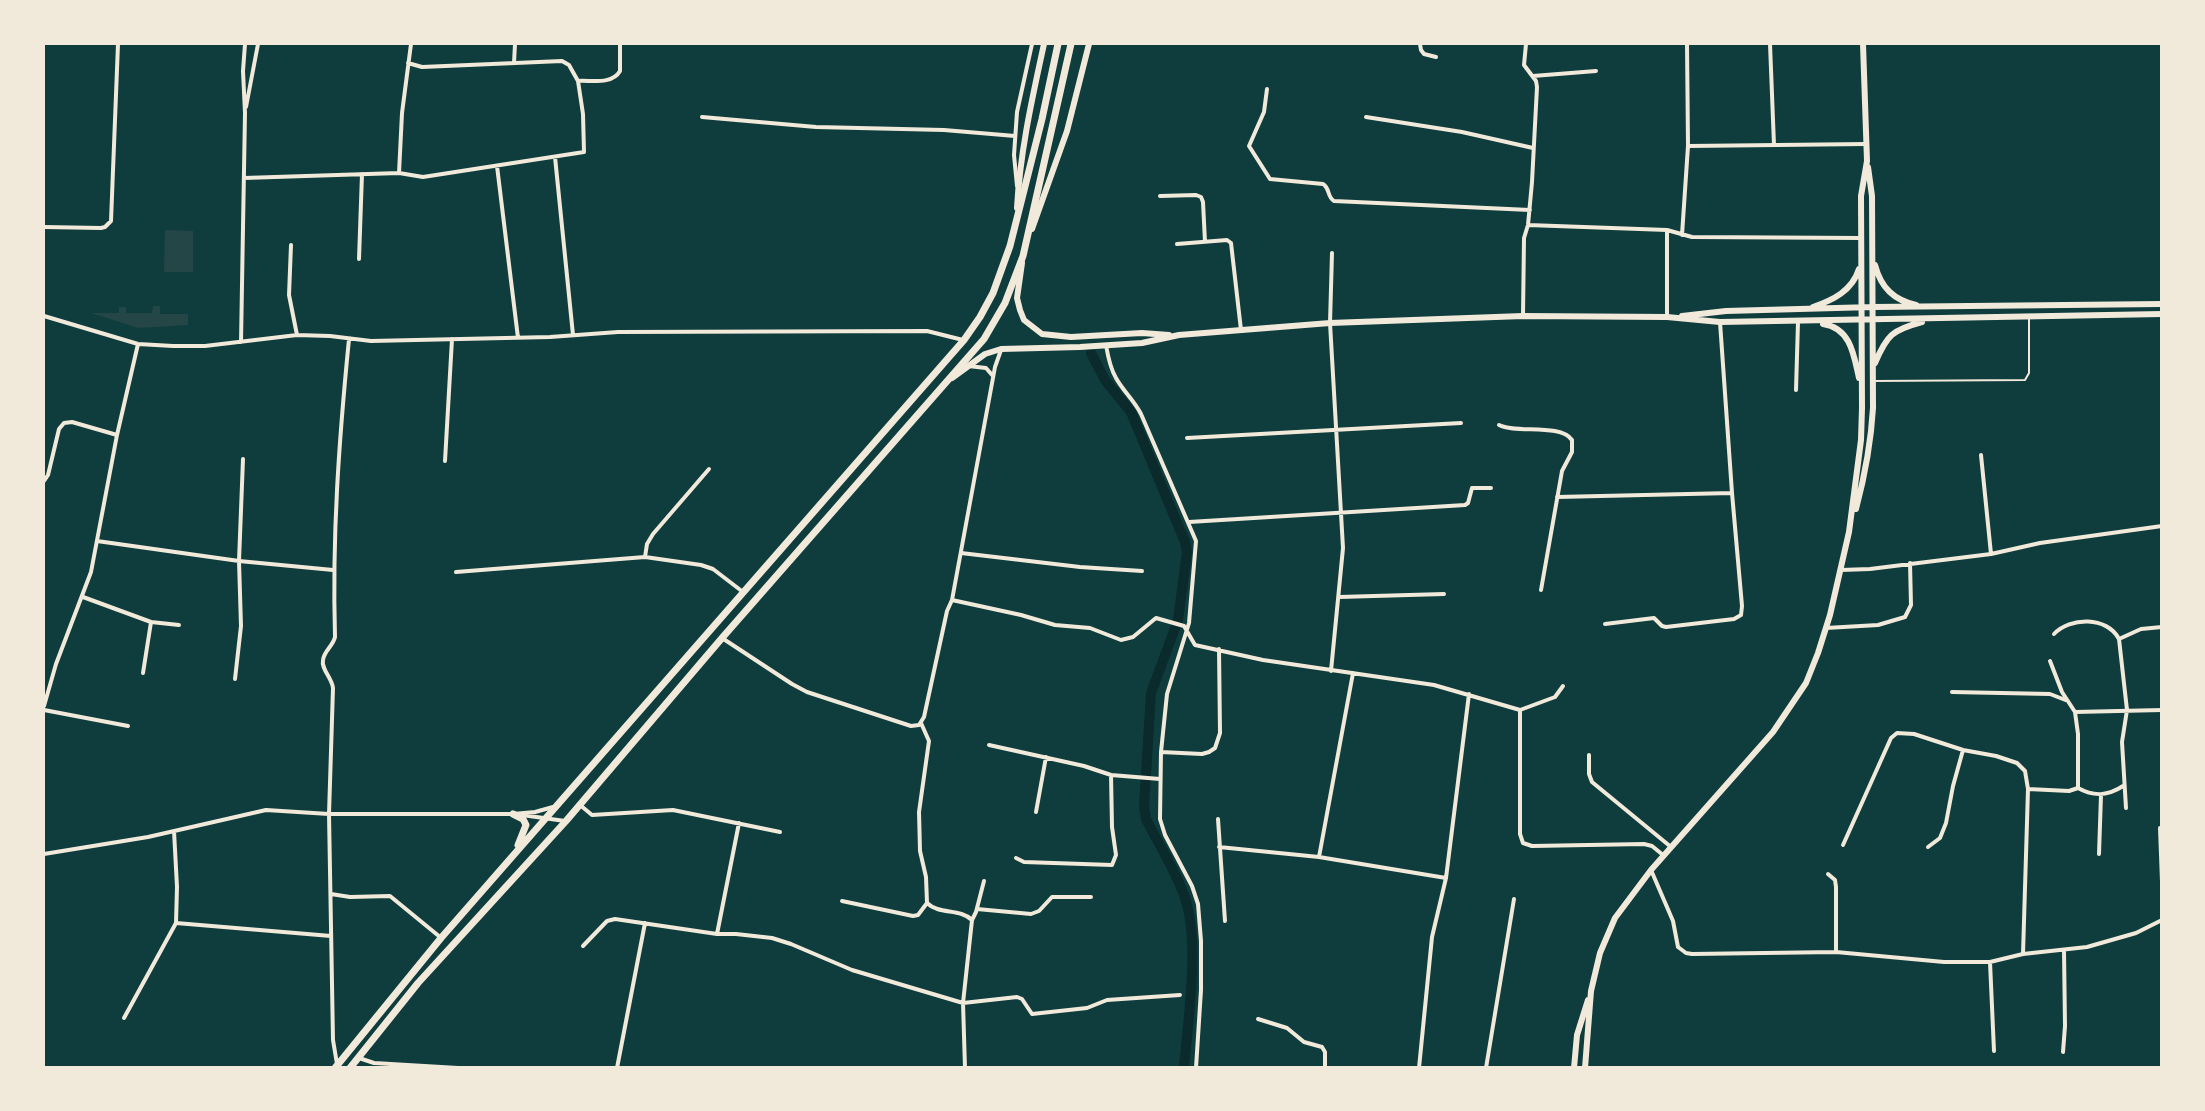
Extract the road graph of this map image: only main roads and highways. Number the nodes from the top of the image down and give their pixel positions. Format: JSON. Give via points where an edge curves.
{"nodes":[{"id":1,"x":1044,"y":44,"type":"edge"},
{"id":2,"x":1058,"y":44,"type":"edge"},
{"id":3,"x":1071,"y":44,"type":"edge"},
{"id":4,"x":1089,"y":44,"type":"edge"},
{"id":5,"x":1863,"y":44,"type":"edge"},
{"id":6,"x":1867,"y":161,"type":"junction"},
{"id":7,"x":1017,"y":218,"type":"junction"},
{"id":8,"x":1027,"y":243,"type":"junction"},
{"id":9,"x":1872,"y":247,"type":"junction"},
{"id":10,"x":1023,"y":256,"type":"junction"},
{"id":11,"x":1861,"y":263,"type":"junction"},
{"id":12,"x":2162,"y":304,"type":"edge"},
{"id":13,"x":1872,"y":307,"type":"junction"},
{"id":14,"x":1862,"y":308,"type":"junction"},
{"id":15,"x":1934,"y":308,"type":"junction"},
{"id":16,"x":1807,"y":309,"type":"junction"},
{"id":17,"x":2162,"y":314,"type":"edge"},
{"id":18,"x":1667,"y":317,"type":"junction"},
{"id":19,"x":1935,"y":319,"type":"junction"},
{"id":20,"x":1862,"y":321,"type":"junction"},
{"id":21,"x":1873,"y":321,"type":"junction"},
{"id":22,"x":1807,"y":322,"type":"junction"},
{"id":23,"x":1179,"y":335,"type":"junction"},
{"id":24,"x":1873,"y":368,"type":"junction"},
{"id":25,"x":946,"y":383,"type":"junction"},
{"id":26,"x":1862,"y":387,"type":"junction"},
{"id":27,"x":1850,"y":532,"type":"junction"},
{"id":28,"x":513,"y":814,"type":"road end"},
{"id":29,"x":515,"y":853,"type":"junction"},
{"id":30,"x":1591,"y":991,"type":"junction"},
{"id":31,"x":336,"y":1066,"type":"edge"},
{"id":32,"x":350,"y":1068,"type":"edge"},
{"id":33,"x":1574,"y":1068,"type":"edge"},
{"id":34,"x":1585,"y":1068,"type":"edge"}],
"edges":[{"from":1,"to":7,"type":"main road","via":[[1027,121]]},
{"from":2,"to":7,"type":"highway"},
{"from":3,"to":8,"type":"highway"},
{"from":4,"to":8,"type":"main road","via":[[1067,132]]},
{"from":5,"to":6,"type":"main road"},
{"from":6,"to":9,"type":"main road"},
{"from":6,"to":11,"type":"main road","via":[[1861,196]]},
{"from":7,"to":29,"type":"highway","via":[[993,293],[964,340]]},
{"from":8,"to":10,"type":"highway"},
{"from":9,"to":13,"type":"main road"},
{"from":9,"to":15,"type":"main road","via":[[1878,276],[1887,291],[1904,302]]},
{"from":10,"to":23,"type":"main road","via":[[1017,298],[1024,320],[1042,334]]},
{"from":10,"to":25,"type":"highway","via":[[992,328]]},
{"from":11,"to":14,"type":"main road"},
{"from":11,"to":16,"type":"main road","via":[[1847,289]]},
{"from":12,"to":15,"type":"main road"},
{"from":13,"to":14,"type":"main road"},
{"from":13,"to":15,"type":"main road"},
{"from":13,"to":21,"type":"main road"},
{"from":14,"to":16,"type":"main road"},
{"from":14,"to":20,"type":"main road"},
{"from":16,"to":18,"type":"main road"},
{"from":17,"to":19,"type":"main road"},
{"from":18,"to":22,"type":"main road","via":[[1720,322]]},
{"from":18,"to":23,"type":"main road","via":[[1523,316],[1330,323]]},
{"from":19,"to":21,"type":"main road"},
{"from":19,"to":24,"type":"main road","via":[[1893,332]]},
{"from":20,"to":21,"type":"main road"},
{"from":20,"to":22,"type":"main road"},
{"from":20,"to":26,"type":"main road"},
{"from":21,"to":24,"type":"main road"},
{"from":22,"to":26,"type":"main road","via":[[1829,325],[1846,336]]},
{"from":23,"to":25,"type":"main road","via":[[1142,343],[1001,349],[985,354]]},
{"from":24,"to":27,"type":"main road","via":[[1871,439]]},
{"from":25,"to":32,"type":"highway","via":[[566,821],[436,961]]},
{"from":26,"to":27,"type":"main road","via":[[1861,440]]},
{"from":27,"to":30,"type":"main road","via":[[1826,628],[1806,683],[1773,732],[1625,902],[1608,931]]},
{"from":28,"to":29,"type":"highway","via":[[526,825]]},
{"from":29,"to":31,"type":"highway"},
{"from":30,"to":33,"type":"main road","via":[[1578,1035]]},
{"from":30,"to":34,"type":"main road"}]}
